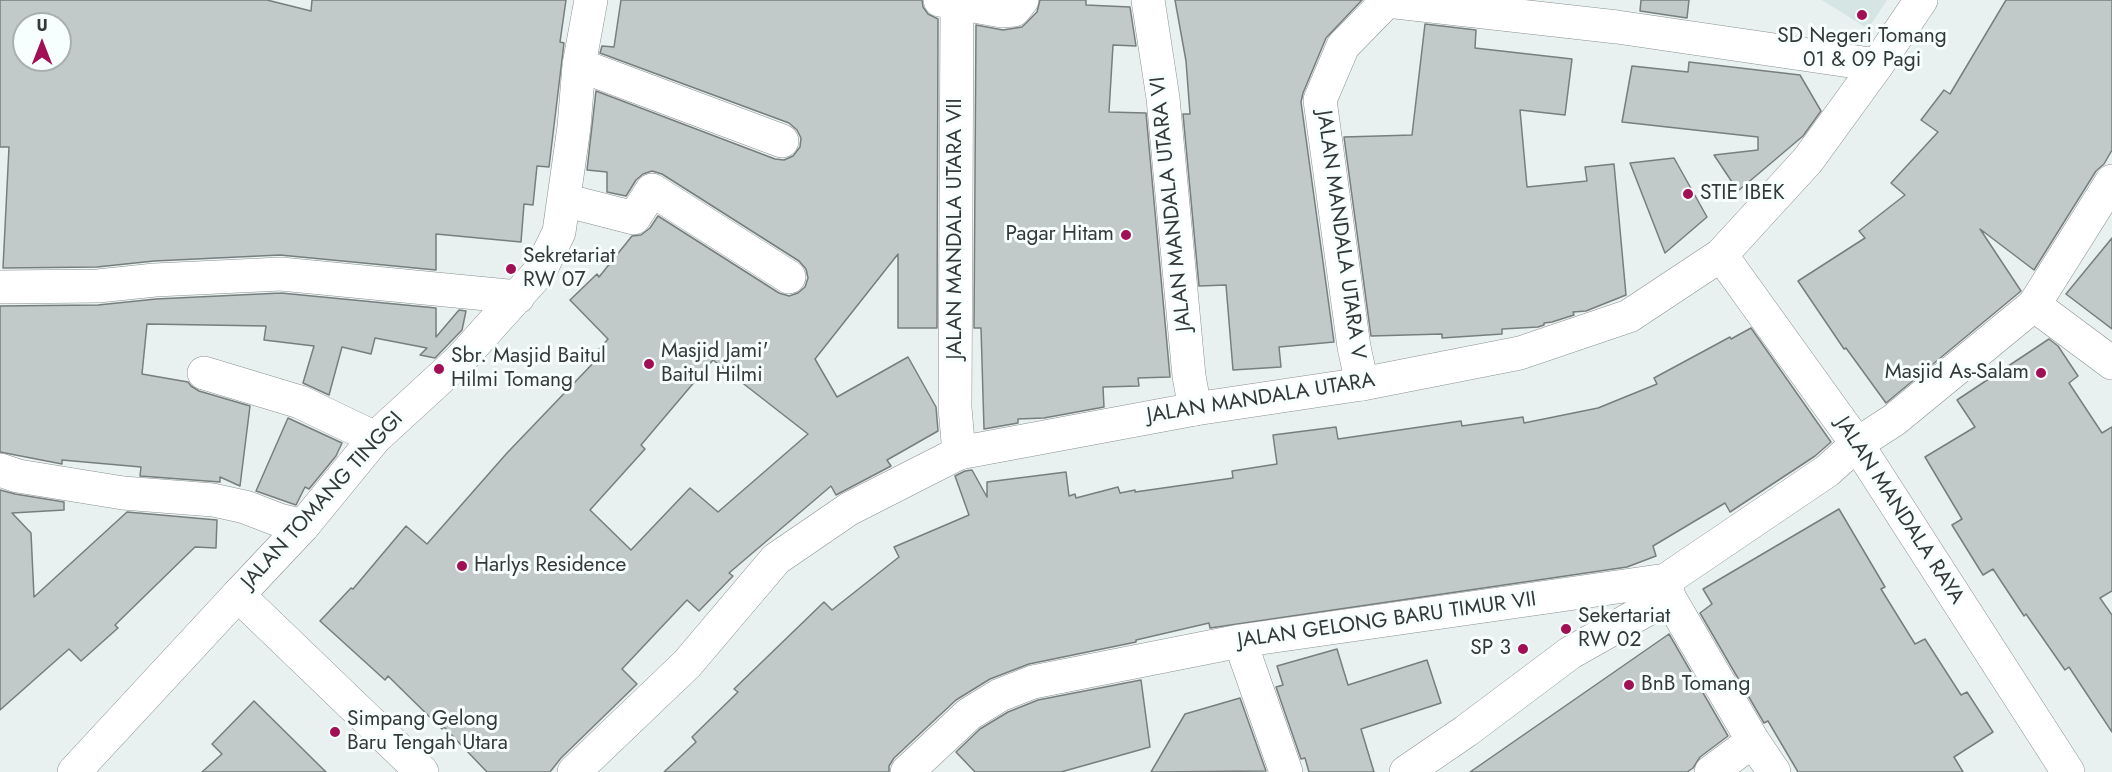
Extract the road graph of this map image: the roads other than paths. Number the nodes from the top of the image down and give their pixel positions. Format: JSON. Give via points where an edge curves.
{"nodes":[{"id":1,"x":591,"y":0,"type":"edge"},
{"id":2,"x":1022,"y":0,"type":"edge"},
{"id":3,"x":1148,"y":0,"type":"edge"},
{"id":4,"x":1921,"y":0,"type":"edge"},
{"id":5,"x":1388,"y":1,"type":"edge"},
{"id":6,"x":948,"y":2,"type":"edge"},
{"id":7,"x":1620,"y":13,"type":"edge"},
{"id":8,"x":579,"y":65,"type":"junction"},
{"id":9,"x":1877,"y":65,"type":"junction"},
{"id":10,"x":782,"y":141,"type":"dead end"},
{"id":11,"x":2112,"y":181,"type":"edge"},
{"id":12,"x":564,"y":200,"type":"junction"},
{"id":13,"x":1721,"y":255,"type":"junction"},
{"id":14,"x":789,"y":277,"type":"dead end"},
{"id":15,"x":0,"y":287,"type":"edge"},
{"id":16,"x":518,"y":297,"type":"junction"},
{"id":17,"x":2034,"y":305,"type":"junction"},
{"id":18,"x":2112,"y":363,"type":"edge"},
{"id":19,"x":204,"y":373,"type":"dead end"},
{"id":20,"x":1362,"y":384,"type":"junction"},
{"id":21,"x":1195,"y":409,"type":"junction"},
{"id":22,"x":375,"y":438,"type":"junction"},
{"id":23,"x":1857,"y":444,"type":"junction"},
{"id":24,"x":959,"y":453,"type":"junction"},
{"id":25,"x":0,"y":470,"type":"edge"},
{"id":26,"x":303,"y":526,"type":"junction"},
{"id":27,"x":1668,"y":589,"type":"junction"},
{"id":28,"x":238,"y":595,"type":"junction"},
{"id":29,"x":1240,"y":641,"type":"junction"},
{"id":30,"x":1753,"y":741,"type":"junction"},
{"id":31,"x":74,"y":772,"type":"edge"},
{"id":32,"x":422,"y":772,"type":"edge"},
{"id":33,"x":574,"y":772,"type":"edge"},
{"id":34,"x":907,"y":772,"type":"edge"},
{"id":35,"x":1286,"y":772,"type":"edge"},
{"id":36,"x":1406,"y":772,"type":"edge"},
{"id":37,"x":1711,"y":772,"type":"edge"},
{"id":38,"x":1774,"y":772,"type":"edge"},
{"id":39,"x":2068,"y":772,"type":"edge"}],
"edges":[{"from":1,"to":8,"type":"street","name":"JALAN TOMANG TINGGI"},
{"from":2,"to":6,"type":"street","via":[[1014,10],[1002,11]]},
{"from":3,"to":21,"type":"street","name":"JALAN MANDALA UTARA VI"},
{"from":4,"to":9,"type":"street","name":"JALAN MANDALA UTARA"},
{"from":5,"to":7,"type":"street"},
{"from":5,"to":20,"type":"street","name":"JALAN MANDALA UTARA V","via":[[1343,46],[1320,100]]},
{"from":6,"to":24,"type":"street","name":"JALAN MANDALA UTARA VII"},
{"from":7,"to":9,"type":"street"},
{"from":8,"to":10,"type":"street"},
{"from":8,"to":12,"type":"street","name":"JALAN TOMANG TINGGI"},
{"from":9,"to":13,"type":"street","name":"JALAN MANDALA UTARA","via":[[1808,160]]},
{"from":11,"to":17,"type":"street","name":"JALAN GELONG BARU TIMUR VII"},
{"from":12,"to":14,"type":"street","via":[[634,218],[652,190]]},
{"from":12,"to":16,"type":"street","name":"JALAN TOMANG TINGGI","via":[[559,232],[540,271]]},
{"from":13,"to":20,"type":"street","name":"JALAN MANDALA UTARA","via":[[1629,316],[1520,353]]},
{"from":13,"to":23,"type":"street","name":"JALAN MANDALA RAYA"},
{"from":15,"to":16,"type":"street","via":[[98,286],[281,274]]},
{"from":16,"to":22,"type":"street","name":"JALAN TOMANG TINGGI","via":[[460,360]]},
{"from":17,"to":18,"type":"street"},
{"from":17,"to":23,"type":"street","name":"JALAN GELONG BARU TIMUR VII","via":[[1894,420]]},
{"from":19,"to":22,"type":"street","via":[[300,402]]},
{"from":20,"to":21,"type":"street","name":"JALAN MANDALA UTARA"},
{"from":21,"to":24,"type":"street","name":"JALAN MANDALA UTARA"},
{"from":22,"to":26,"type":"street","name":"JALAN TOMANG TINGGI"},
{"from":23,"to":27,"type":"street","name":"JALAN GELONG BARU TIMUR VII","via":[[1827,471]]},
{"from":23,"to":39,"type":"street","name":"JALAN MANDALA RAYA"},
{"from":24,"to":33,"type":"street","name":"JALAN MANDALA UTARA","via":[[849,509],[776,559],[687,664]]},
{"from":25,"to":26,"type":"street","via":[[123,493],[213,500]]},
{"from":26,"to":28,"type":"street","name":"JALAN TOMANG TINGGI"},
{"from":27,"to":29,"type":"street","name":"JALAN GELONG BARU TIMUR VII"},
{"from":27,"to":30,"type":"street"},
{"from":27,"to":36,"type":"street","via":[[1570,653]]},
{"from":28,"to":31,"type":"street","name":"JALAN TOMANG TINGGI"},
{"from":28,"to":32,"type":"street"},
{"from":29,"to":34,"type":"street","name":"JALAN GELONG BARU TIMUR VII","via":[[1032,682],[969,714]]},
{"from":29,"to":35,"type":"street"},
{"from":30,"to":37,"type":"street"},
{"from":30,"to":38,"type":"street"}]}
